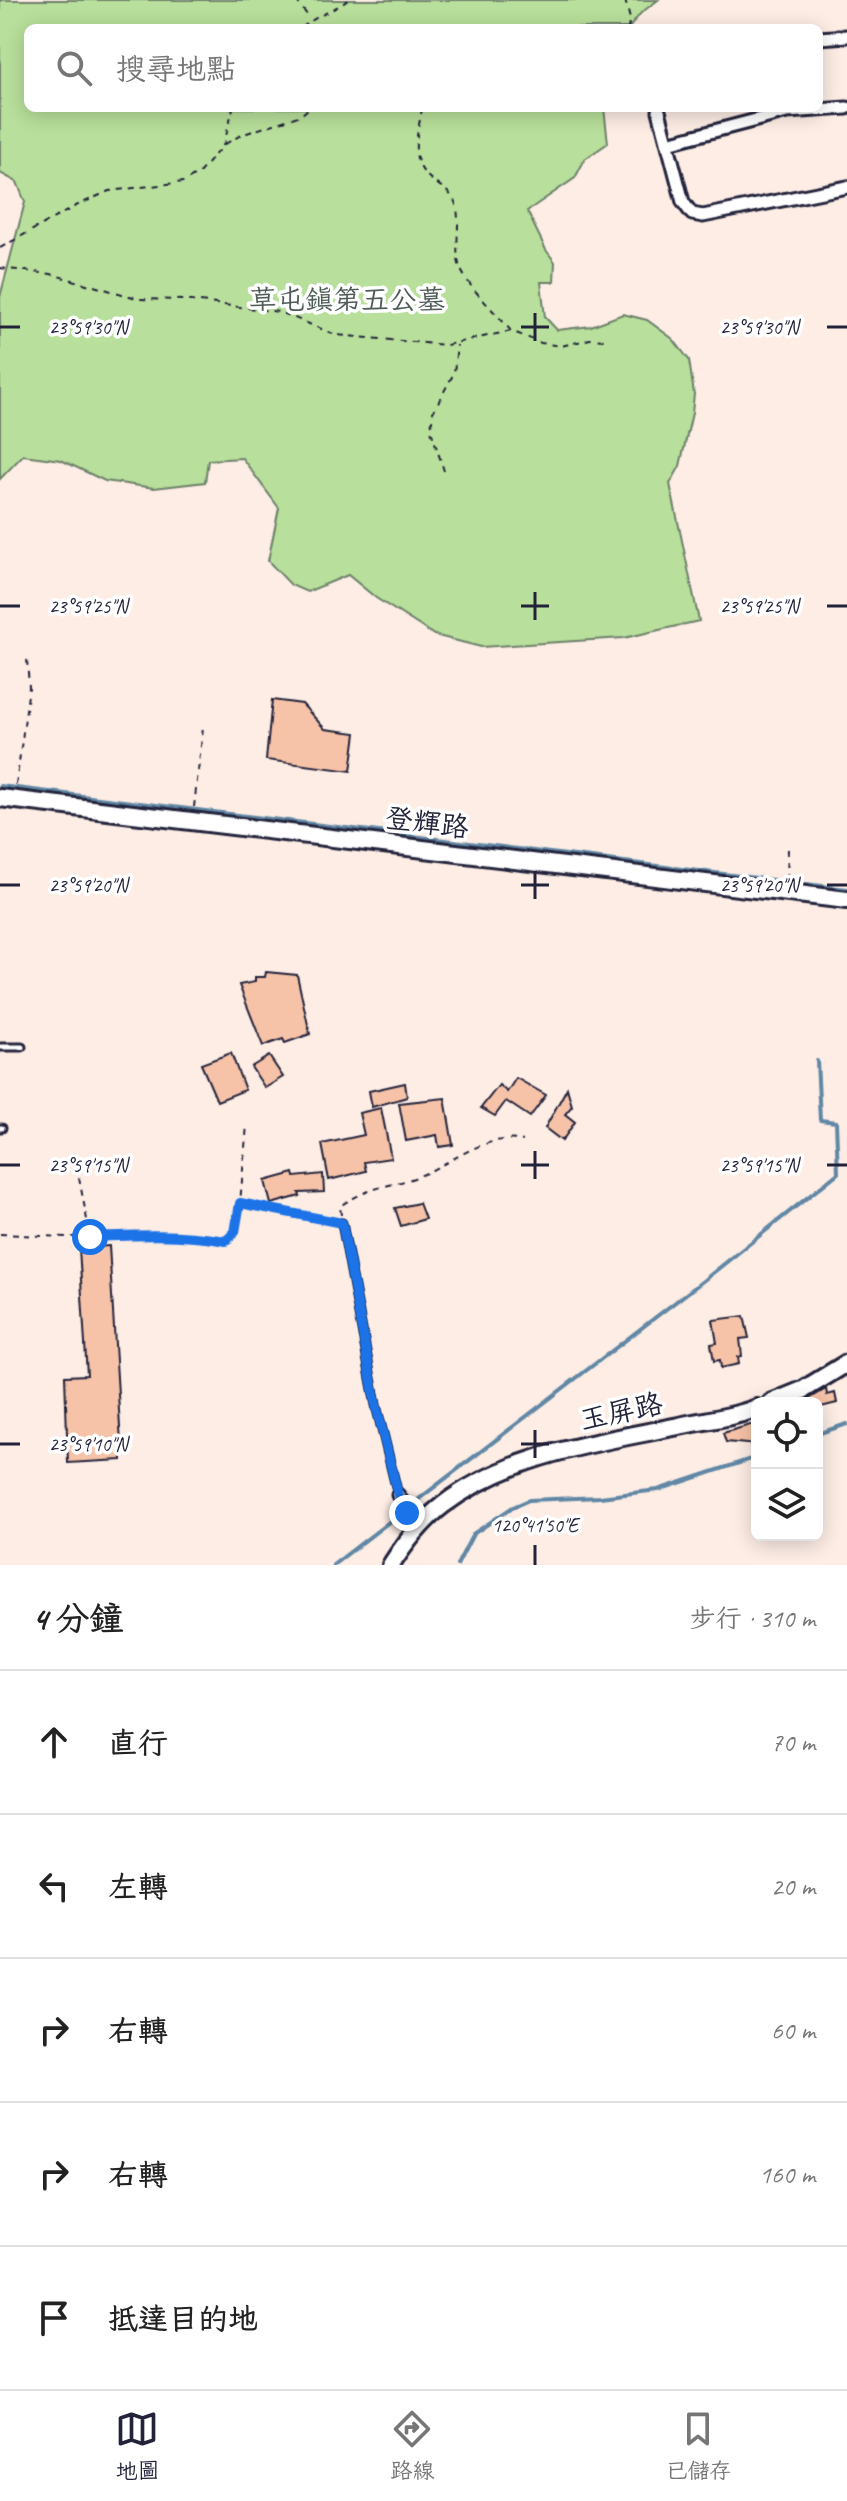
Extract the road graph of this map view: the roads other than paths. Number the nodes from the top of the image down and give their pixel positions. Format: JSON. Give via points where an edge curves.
{"nodes":[{"id":1,"x":847,"y":36,"type":"edge"},
{"id":2,"x":823,"y":38,"type":"edge"},
{"id":3,"x":847,"y":108,"type":"edge"},
{"id":4,"x":823,"y":110,"type":"edge"},
{"id":5,"x":659,"y":112,"type":"edge"},
{"id":6,"x":787,"y":112,"type":"edge"},
{"id":7,"x":668,"y":143,"type":"junction"},
{"id":8,"x":847,"y":187,"type":"edge"},
{"id":9,"x":7,"y":798,"type":"edge"},
{"id":10,"x":847,"y":900,"type":"edge"},
{"id":11,"x":0,"y":1047,"type":"edge"},
{"id":12,"x":22,"y":1047,"type":"dead end"},
{"id":13,"x":342,"y":1223,"type":"road end"},
{"id":14,"x":847,"y":1363,"type":"edge"},
{"id":15,"x":786,"y":1397,"type":"edge"},
{"id":16,"x":751,"y":1409,"type":"edge"},
{"id":17,"x":400,"y":1500,"type":"joint"},
{"id":18,"x":418,"y":1529,"type":"junction"},
{"id":19,"x":391,"y":1565,"type":"edge"}],
"edges":[{"from":1,"to":2,"type":"street"},
{"from":3,"to":4,"type":"street"},
{"from":5,"to":7,"type":"street"},
{"from":6,"to":7,"type":"street"},
{"from":7,"to":8,"type":"street","via":[[683,202],[692,214]]},
{"from":9,"to":10,"type":"street","name":"登輝路"},
{"from":11,"to":12,"type":"lane"},
{"from":13,"to":17,"type":"lane"},
{"from":14,"to":15,"type":"street"},
{"from":16,"to":18,"type":"street","name":"玉屏路","via":[[571,1448],[515,1466],[470,1486]]},
{"from":17,"to":18,"type":"street"},
{"from":18,"to":19,"type":"street","name":"玉屏路"}]}
